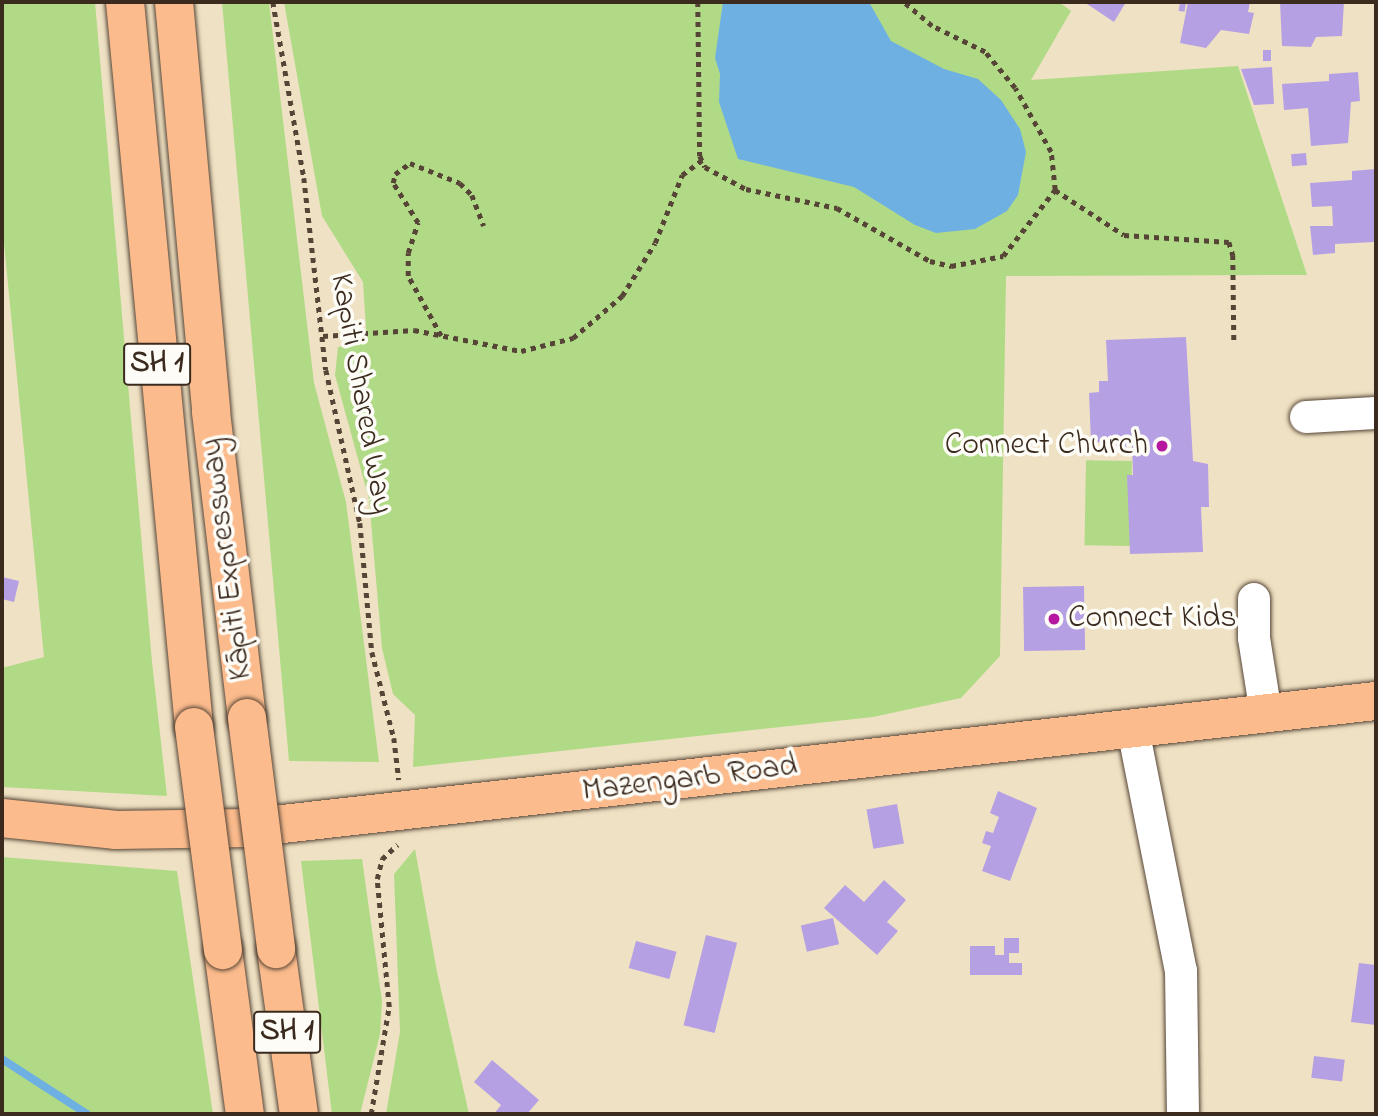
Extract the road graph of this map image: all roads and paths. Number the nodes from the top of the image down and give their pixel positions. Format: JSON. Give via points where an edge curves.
{"nodes":[{"id":1,"x":125,"y":2,"type":"edge"},
{"id":2,"x":174,"y":2,"type":"edge"},
{"id":3,"x":273,"y":2,"type":"edge"},
{"id":4,"x":698,"y":2,"type":"edge"},
{"id":5,"x":903,"y":2,"type":"edge"},
{"id":6,"x":702,"y":160,"type":"junction"},
{"id":7,"x":1055,"y":190,"type":"junction"},
{"id":8,"x":484,"y":226,"type":"dead end"},
{"id":9,"x":323,"y":336,"type":"junction"},
{"id":10,"x":441,"y":337,"type":"junction"},
{"id":11,"x":1234,"y":342,"type":"dead end"},
{"id":12,"x":1376,"y":413,"type":"edge"},
{"id":13,"x":1306,"y":417,"type":"dead end"},
{"id":14,"x":1254,"y":599,"type":"dead end"},
{"id":15,"x":1376,"y":701,"type":"edge"},
{"id":16,"x":1266,"y":714,"type":"junction"},
{"id":17,"x":1133,"y":729,"type":"junction"},
{"id":18,"x":400,"y":786,"type":"dead end"},
{"id":19,"x":2,"y":818,"type":"edge"},
{"id":20,"x":403,"y":842,"type":"dead end"},
{"id":21,"x":245,"y":1114,"type":"edge"},
{"id":22,"x":299,"y":1114,"type":"edge"},
{"id":23,"x":370,"y":1114,"type":"edge"},
{"id":24,"x":1183,"y":1114,"type":"edge"}],
"edges":[{"from":1,"to":21,"type":"main road","name":"Kāpiti Expressway","number":"SH 1","bridge":true,"via":[[194,727]]},
{"from":2,"to":22,"type":"main road","name":"Kāpiti Expressway","number":"SH 1","bridge":true,"via":[[211,412]]},
{"from":3,"to":9,"type":"path","name":"Kapiti Shared Way","via":[[304,177]]},
{"from":4,"to":6,"type":"path"},
{"from":5,"to":7,"type":"path","via":[[932,26],[985,52],[996,64],[1051,152]]},
{"from":6,"to":7,"type":"path","via":[[718,176],[746,189],[837,208],[909,252],[951,266],[1003,256]]},
{"from":6,"to":10,"type":"path","via":[[682,176],[655,243],[622,296],[573,338],[521,351]]},
{"from":7,"to":11,"type":"path","via":[[1124,235],[1228,242],[1234,272]]},
{"from":8,"to":10,"type":"path","via":[[476,202],[460,183],[410,163],[395,174],[393,183],[418,223],[408,253],[408,276]]},
{"from":9,"to":10,"type":"path","via":[[395,330]]},
{"from":9,"to":18,"type":"path","name":"Kapiti Shared Way","via":[[326,370],[360,523],[372,652],[394,738]]},
{"from":12,"to":13,"type":"lane"},
{"from":14,"to":16,"type":"lane","via":[[1254,638]]},
{"from":15,"to":16,"type":"main road","name":"Mazengarb Road"},
{"from":16,"to":17,"type":"main road","name":"Mazengarb Road"},
{"from":17,"to":19,"type":"main road","name":"Mazengarb Road","via":[[247,828],[127,830]]},
{"from":17,"to":24,"type":"lane","via":[[1181,971]]},
{"from":20,"to":23,"type":"path","via":[[382,859],[377,878],[389,1007]]}]}
